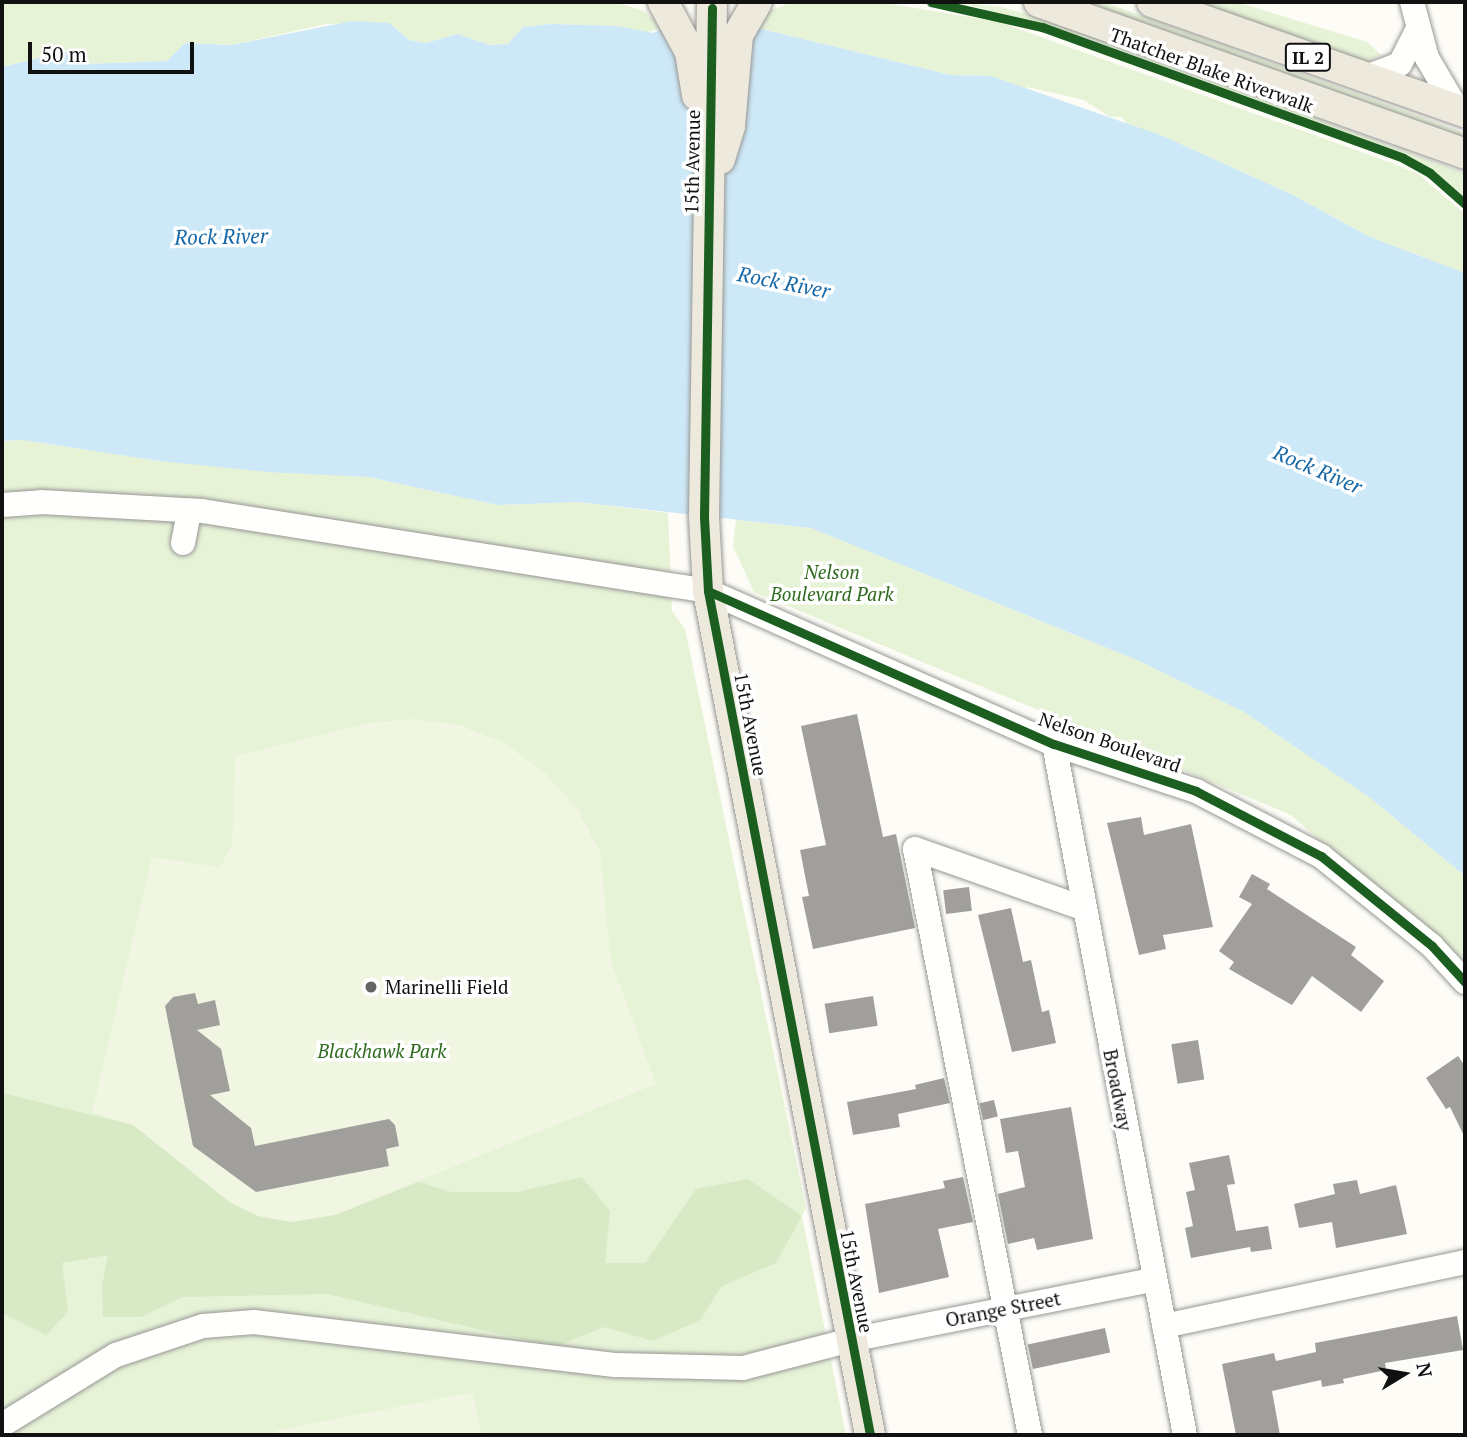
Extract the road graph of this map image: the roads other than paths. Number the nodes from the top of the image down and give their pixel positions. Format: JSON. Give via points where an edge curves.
{"nodes":[{"id":1,"x":1039,"y":2,"type":"edge"},
{"id":2,"x":1152,"y":2,"type":"edge"},
{"id":3,"x":1412,"y":2,"type":"edge"},
{"id":4,"x":665,"y":4,"type":"edge"},
{"id":5,"x":755,"y":4,"type":"edge"},
{"id":6,"x":712,"y":5,"type":"edge"},
{"id":7,"x":1418,"y":29,"type":"junction"},
{"id":8,"x":1366,"y":77,"type":"junction"},
{"id":9,"x":1461,"y":111,"type":"edge"},
{"id":10,"x":709,"y":145,"type":"junction"},
{"id":11,"x":1465,"y":154,"type":"edge"},
{"id":12,"x":709,"y":192,"type":"junction"},
{"id":13,"x":2,"y":505,"type":"edge"},
{"id":14,"x":189,"y":511,"type":"junction"},
{"id":15,"x":183,"y":543,"type":"dead end"},
{"id":16,"x":708,"y":591,"type":"junction"},
{"id":17,"x":1054,"y":744,"type":"junction"},
{"id":18,"x":1083,"y":908,"type":"junction"},
{"id":19,"x":1465,"y":982,"type":"edge"},
{"id":20,"x":1465,"y":1262,"type":"edge"},
{"id":21,"x":1154,"y":1279,"type":"junction"},
{"id":22,"x":1004,"y":1309,"type":"junction"},
{"id":23,"x":1164,"y":1326,"type":"junction"},
{"id":24,"x":851,"y":1340,"type":"junction"},
{"id":25,"x":2,"y":1425,"type":"edge"},
{"id":26,"x":870,"y":1435,"type":"edge"},
{"id":27,"x":1030,"y":1435,"type":"edge"},
{"id":28,"x":1185,"y":1435,"type":"edge"}],
"edges":[{"from":1,"to":11,"type":"main road","number":"IL 2"},
{"from":2,"to":8,"type":"main road","number":"IL 2"},
{"from":3,"to":7,"type":"street"},
{"from":4,"to":10,"type":"main road","via":[[690,52]]},
{"from":5,"to":12,"type":"main road","via":[[738,35],[730,126]]},
{"from":6,"to":10,"type":"main road","name":"15th Avenue"},
{"from":7,"to":8,"type":"street","via":[[1400,64]]},
{"from":7,"to":9,"type":"street","via":[[1427,58]]},
{"from":8,"to":9,"type":"main road","number":"IL 2"},
{"from":10,"to":12,"type":"main road","name":"15th Avenue"},
{"from":12,"to":16,"type":"main road","name":"15th Avenue","via":[[704,517]]},
{"from":13,"to":14,"type":"street","name":"Nelson Boulevard","via":[[41,502]]},
{"from":14,"to":15,"type":"street"},
{"from":14,"to":16,"type":"street","name":"Nelson Boulevard","via":[[466,550]]},
{"from":16,"to":17,"type":"street","name":"Nelson Boulevard"},
{"from":16,"to":24,"type":"main road","name":"15th Avenue"},
{"from":17,"to":18,"type":"street","name":"Broadway"},
{"from":17,"to":19,"type":"street","name":"Nelson Boulevard","via":[[1196,791],[1321,856],[1432,946]]},
{"from":18,"to":21,"type":"street","name":"Broadway"},
{"from":18,"to":22,"type":"street","via":[[915,849]]},
{"from":20,"to":23,"type":"street"},
{"from":21,"to":22,"type":"street","name":"Orange Street"},
{"from":21,"to":23,"type":"street","name":"Broadway"},
{"from":22,"to":24,"type":"street","name":"Orange Street"},
{"from":22,"to":27,"type":"street"},
{"from":23,"to":28,"type":"street","name":"Broadway"},
{"from":24,"to":25,"type":"street","name":"Orange Street","via":[[743,1368],[616,1366],[333,1329],[254,1322],[203,1326],[116,1355]]},
{"from":24,"to":26,"type":"main road","name":"15th Avenue"}]}
